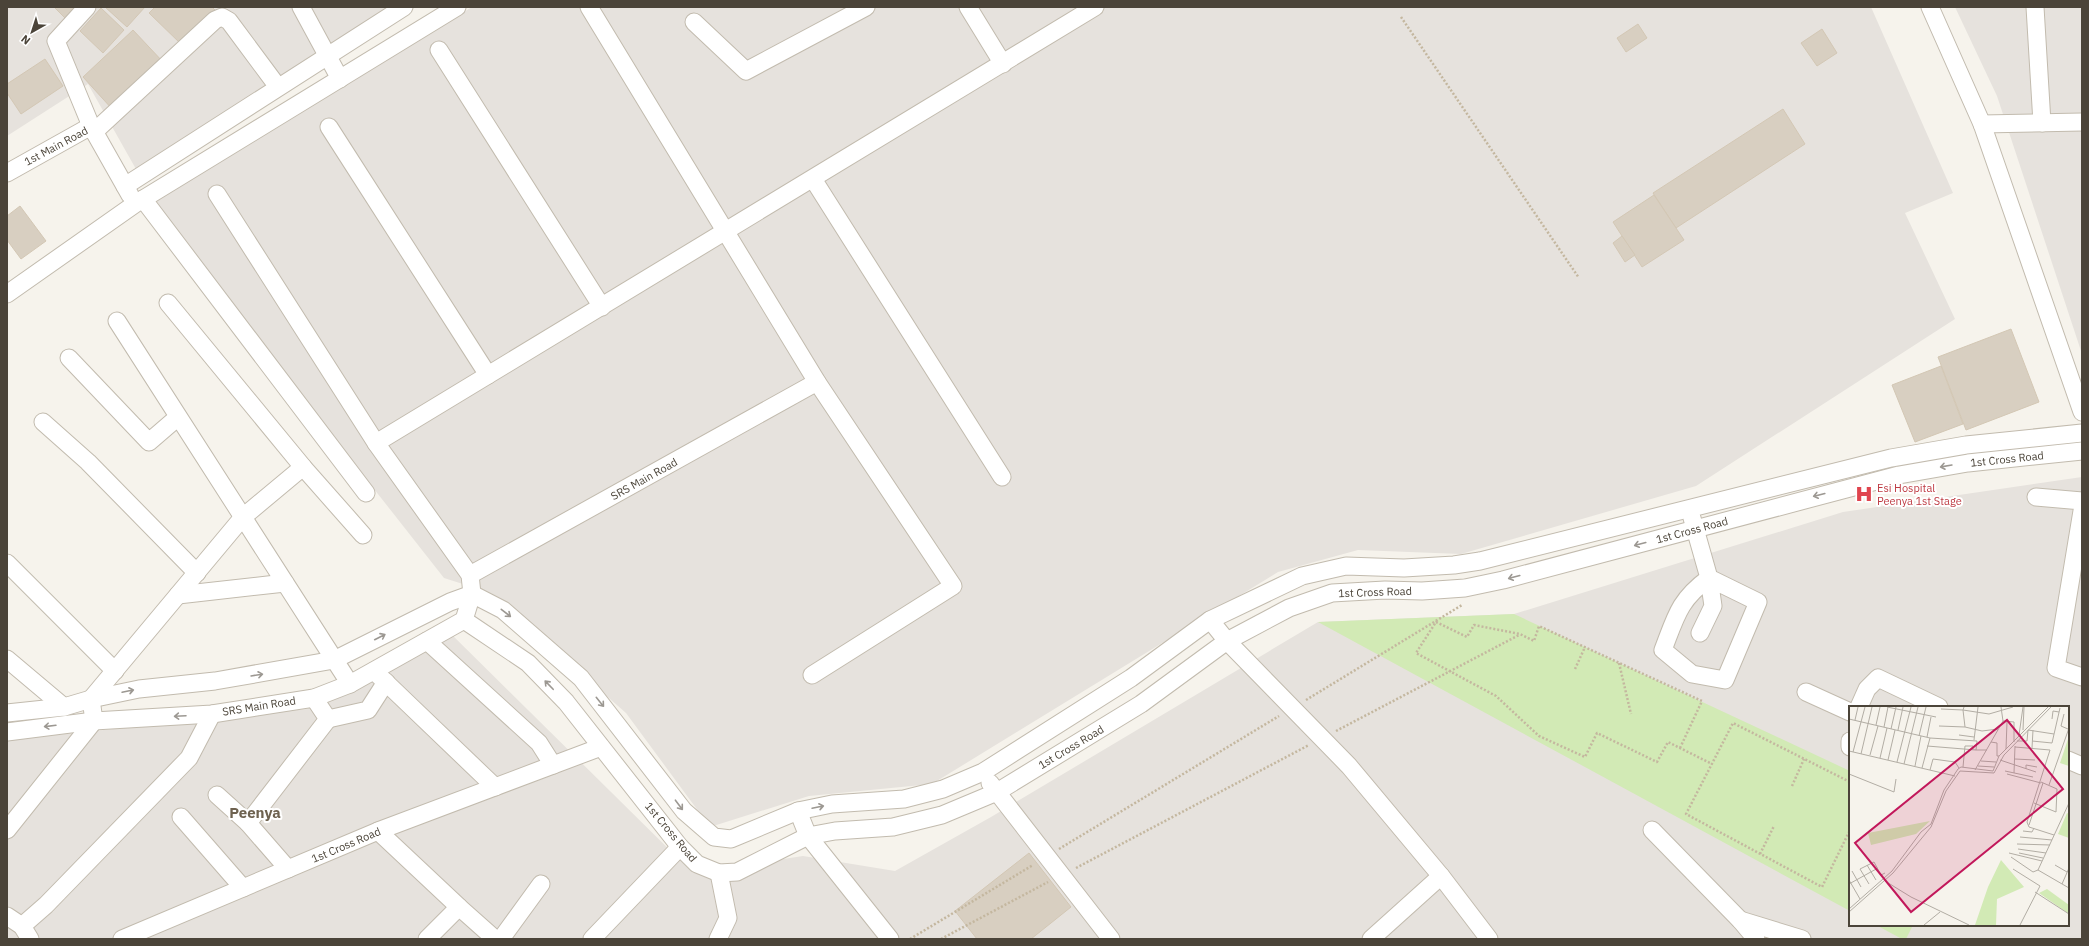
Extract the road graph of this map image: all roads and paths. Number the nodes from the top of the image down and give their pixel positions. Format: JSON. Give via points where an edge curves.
{"nodes":[{"id":1,"x":87,"y":7,"type":"edge"},
{"id":2,"x":301,"y":7,"type":"edge"},
{"id":3,"x":404,"y":7,"type":"edge"},
{"id":4,"x":457,"y":7,"type":"edge"},
{"id":5,"x":589,"y":7,"type":"edge"},
{"id":6,"x":866,"y":7,"type":"edge"},
{"id":7,"x":968,"y":7,"type":"edge"},
{"id":8,"x":1095,"y":7,"type":"edge"},
{"id":9,"x":1930,"y":7,"type":"edge"},
{"id":10,"x":2035,"y":7,"type":"edge"},
{"id":11,"x":1401,"y":17,"type":"dead end"},
{"id":12,"x":694,"y":22,"type":"dead end"},
{"id":13,"x":439,"y":50,"type":"dead end"},
{"id":14,"x":327,"y":55,"type":"junction"},
{"id":15,"x":1003,"y":64,"type":"junction"},
{"id":16,"x":340,"y":79,"type":"junction"},
{"id":17,"x":278,"y":87,"type":"junction"},
{"id":18,"x":2082,"y":122,"type":"edge"},
{"id":19,"x":2042,"y":123,"type":"junction"},
{"id":20,"x":1982,"y":124,"type":"junction"},
{"id":21,"x":329,"y":127,"type":"dead end"},
{"id":22,"x":93,"y":129,"type":"junction"},
{"id":23,"x":7,"y":173,"type":"edge"},
{"id":24,"x":813,"y":180,"type":"junction"},
{"id":25,"x":125,"y":186,"type":"junction"},
{"id":26,"x":217,"y":194,"type":"dead end"},
{"id":27,"x":139,"y":201,"type":"junction"},
{"id":28,"x":726,"y":232,"type":"junction"},
{"id":29,"x":1579,"y":278,"type":"dead end"},
{"id":30,"x":7,"y":294,"type":"edge"},
{"id":31,"x":168,"y":303,"type":"dead end"},
{"id":32,"x":602,"y":307,"type":"junction"},
{"id":33,"x":117,"y":321,"type":"dead end"},
{"id":34,"x":69,"y":358,"type":"dead end"},
{"id":35,"x":488,"y":375,"type":"junction"},
{"id":36,"x":817,"y":382,"type":"junction"},
{"id":37,"x":2082,"y":412,"type":"edge"},
{"id":38,"x":178,"y":417,"type":"junction"},
{"id":39,"x":43,"y":422,"type":"dead end"},
{"id":40,"x":2082,"y":433,"type":"edge"},
{"id":41,"x":376,"y":443,"type":"junction"},
{"id":42,"x":2082,"y":451,"type":"edge"},
{"id":43,"x":302,"y":467,"type":"junction"},
{"id":44,"x":1002,"y":477,"type":"dead end"},
{"id":45,"x":366,"y":493,"type":"dead end"},
{"id":46,"x":2036,"y":497,"type":"dead end"},
{"id":47,"x":2082,"y":501,"type":"edge"},
{"id":48,"x":1690,"y":508,"type":"junction"},
{"id":49,"x":2082,"y":512,"type":"edge"},
{"id":50,"x":243,"y":517,"type":"junction"},
{"id":51,"x":1695,"y":529,"type":"junction"},
{"id":52,"x":363,"y":535,"type":"dead end"},
{"id":53,"x":7,"y":563,"type":"edge"},
{"id":54,"x":197,"y":573,"type":"junction"},
{"id":55,"x":470,"y":575,"type":"junction"},
{"id":56,"x":1709,"y":578,"type":"junction"},
{"id":57,"x":285,"y":583,"type":"junction"},
{"id":58,"x":2076,"y":586,"type":"edge"},
{"id":59,"x":472,"y":594,"type":"junction"},
{"id":60,"x":178,"y":596,"type":"junction"},
{"id":61,"x":1462,"y":605,"type":"dead end"},
{"id":62,"x":464,"y":620,"type":"junction"},
{"id":63,"x":1210,"y":620,"type":"junction"},
{"id":64,"x":1700,"y":633,"type":"dead end"},
{"id":65,"x":1520,"y":634,"type":"junction"},
{"id":66,"x":427,"y":641,"type":"junction"},
{"id":67,"x":1227,"y":641,"type":"junction"},
{"id":68,"x":1585,"y":647,"type":"junction"},
{"id":69,"x":7,"y":659,"type":"edge"},
{"id":70,"x":334,"y":660,"type":"junction"},
{"id":71,"x":1618,"y":662,"type":"junction"},
{"id":72,"x":1575,"y":669,"type":"dead end"},
{"id":73,"x":115,"y":671,"type":"junction"},
{"id":74,"x":812,"y":675,"type":"dead end"},
{"id":75,"x":380,"y":676,"type":"junction"},
{"id":76,"x":2082,"y":677,"type":"edge"},
{"id":77,"x":350,"y":684,"type":"junction"},
{"id":78,"x":1806,"y":692,"type":"dead end"},
{"id":79,"x":314,"y":698,"type":"junction"},
{"id":80,"x":90,"y":699,"type":"junction"},
{"id":81,"x":1299,"y":704,"type":"dead end"},
{"id":82,"x":1859,"y":706,"type":"edge"},
{"id":83,"x":1936,"y":706,"type":"edge"},
{"id":84,"x":64,"y":707,"type":"junction"},
{"id":85,"x":12,"y":712,"type":"edge"},
{"id":86,"x":1285,"y":712,"type":"dead end"},
{"id":87,"x":1849,"y":712,"type":"edge"},
{"id":88,"x":212,"y":714,"type":"junction"},
{"id":89,"x":1632,"y":714,"type":"dead end"},
{"id":90,"x":328,"y":719,"type":"junction"},
{"id":91,"x":94,"y":721,"type":"junction"},
{"id":92,"x":9,"y":733,"type":"edge"},
{"id":93,"x":1329,"y":735,"type":"dead end"},
{"id":94,"x":1315,"y":742,"type":"dead end"},
{"id":95,"x":601,"y":747,"type":"junction"},
{"id":96,"x":1680,"y":748,"type":"junction"},
{"id":97,"x":1804,"y":759,"type":"junction"},
{"id":98,"x":2069,"y":760,"type":"edge"},
{"id":99,"x":1712,"y":764,"type":"junction"},
{"id":100,"x":553,"y":765,"type":"junction"},
{"id":101,"x":2082,"y":766,"type":"edge"},
{"id":102,"x":983,"y":772,"type":"junction"},
{"id":103,"x":1849,"y":782,"type":"edge"},
{"id":104,"x":1792,"y":786,"type":"dead end"},
{"id":105,"x":495,"y":787,"type":"junction"},
{"id":106,"x":997,"y":792,"type":"junction"},
{"id":107,"x":217,"y":795,"type":"dead end"},
{"id":108,"x":798,"y":811,"type":"junction"},
{"id":109,"x":181,"y":817,"type":"dead end"},
{"id":110,"x":248,"y":823,"type":"junction"},
{"id":111,"x":1774,"y":826,"type":"dead end"},
{"id":112,"x":7,"y":830,"type":"edge"},
{"id":113,"x":1652,"y":830,"type":"dead end"},
{"id":114,"x":378,"y":831,"type":"junction"},
{"id":115,"x":1849,"y":832,"type":"edge"},
{"id":116,"x":808,"y":836,"type":"junction"},
{"id":117,"x":680,"y":847,"type":"junction"},
{"id":118,"x":1053,"y":852,"type":"dead end"},
{"id":119,"x":1760,"y":854,"type":"junction"},
{"id":120,"x":1040,"y":861,"type":"dead end"},
{"id":121,"x":1075,"y":868,"type":"dead end"},
{"id":122,"x":288,"y":869,"type":"junction"},
{"id":123,"x":720,"y":872,"type":"junction"},
{"id":124,"x":1441,"y":876,"type":"junction"},
{"id":125,"x":1054,"y":880,"type":"dead end"},
{"id":126,"x":541,"y":884,"type":"dead end"},
{"id":127,"x":243,"y":888,"type":"junction"},
{"id":128,"x":459,"y":907,"type":"junction"},
{"id":129,"x":7,"y":916,"type":"edge"},
{"id":130,"x":1740,"y":920,"type":"junction"},
{"id":131,"x":26,"y":932,"type":"edge"},
{"id":132,"x":144,"y":936,"type":"edge"},
{"id":133,"x":491,"y":937,"type":"edge"},
{"id":134,"x":122,"y":939,"type":"edge"},
{"id":135,"x":427,"y":939,"type":"edge"},
{"id":136,"x":592,"y":939,"type":"edge"},
{"id":137,"x":718,"y":939,"type":"edge"},
{"id":138,"x":890,"y":939,"type":"edge"},
{"id":139,"x":910,"y":939,"type":"edge"},
{"id":140,"x":941,"y":939,"type":"edge"},
{"id":141,"x":1111,"y":939,"type":"edge"},
{"id":142,"x":1371,"y":939,"type":"edge"},
{"id":143,"x":1489,"y":939,"type":"edge"},
{"id":144,"x":1756,"y":939,"type":"edge"},
{"id":145,"x":1802,"y":939,"type":"edge"}],
"edges":[{"from":1,"to":22,"type":"street","via":[[56,41]]},
{"from":2,"to":14,"type":"street"},
{"from":3,"to":14,"type":"street"},
{"from":4,"to":16,"type":"street"},
{"from":5,"to":28,"type":"street"},
{"from":6,"to":12,"type":"street","via":[[746,71]]},
{"from":7,"to":15,"type":"street"},
{"from":8,"to":15,"type":"street"},
{"from":9,"to":20,"type":"street"},
{"from":10,"to":19,"type":"street"},
{"from":11,"to":29,"type":"path"},
{"from":13,"to":32,"type":"street"},
{"from":14,"to":16,"type":"street"},
{"from":14,"to":17,"type":"street"},
{"from":15,"to":24,"type":"street"},
{"from":16,"to":27,"type":"street"},
{"from":17,"to":22,"type":"street","via":[[229,21],[222,17],[215,20]]},
{"from":17,"to":25,"type":"street"},
{"from":18,"to":19,"type":"street"},
{"from":19,"to":20,"type":"street"},
{"from":20,"to":37,"type":"street"},
{"from":21,"to":35,"type":"street"},
{"from":22,"to":23,"type":"street","name":"1st Main Road"},
{"from":22,"to":25,"type":"street","name":"1st Main Road"},
{"from":24,"to":28,"type":"street"},
{"from":24,"to":44,"type":"street"},
{"from":25,"to":27,"type":"street","name":"1st Main Road"},
{"from":26,"to":41,"type":"street"},
{"from":27,"to":30,"type":"street"},
{"from":27,"to":45,"type":"street","name":"1st Main Road"},
{"from":28,"to":32,"type":"street"},
{"from":28,"to":36,"type":"street"},
{"from":31,"to":43,"type":"street"},
{"from":32,"to":35,"type":"street"},
{"from":33,"to":38,"type":"street"},
{"from":34,"to":38,"type":"street","via":[[149,442]]},
{"from":35,"to":41,"type":"street"},
{"from":36,"to":55,"type":"street","name":"SRS Main Road"},
{"from":36,"to":74,"type":"street","via":[[954,586]]},
{"from":38,"to":50,"type":"street"},
{"from":39,"to":54,"type":"street","via":[[88,462]]},
{"from":40,"to":48,"type":"street","via":[[1966,445],[1891,458]]},
{"from":41,"to":55,"type":"street"},
{"from":42,"to":51,"type":"street","name":"1st Cross Road","one_way":true,"via":[[1968,462],[1900,475]]},
{"from":43,"to":50,"type":"street"},
{"from":43,"to":52,"type":"street"},
{"from":46,"to":47,"type":"street"},
{"from":48,"to":51,"type":"street"},
{"from":48,"to":63,"type":"street","via":[[1480,561],[1404,568],[1346,566],[1331,569],[1302,576]]},
{"from":49,"to":58,"type":"street"},
{"from":50,"to":54,"type":"street"},
{"from":50,"to":57,"type":"street"},
{"from":51,"to":56,"type":"street"},
{"from":51,"to":67,"type":"street","name":"1st Cross Road","one_way":true,"via":[[1465,588],[1332,593],[1289,608]]},
{"from":53,"to":73,"type":"street"},
{"from":54,"to":60,"type":"street"},
{"from":55,"to":59,"type":"street"},
{"from":56,"to":56,"type":"street","via":[[1758,602],[1724,680],[1692,674],[1663,650],[1680,606]]},
{"from":56,"to":64,"type":"street","via":[[1713,606]]},
{"from":57,"to":60,"type":"street"},
{"from":57,"to":70,"type":"street"},
{"from":58,"to":76,"type":"street","via":[[2056,668]]},
{"from":59,"to":62,"type":"street"},
{"from":70,"to":59,"type":"street","one_way":true},
{"from":59,"to":108,"type":"street","one_way":true,"via":[[503,610],[581,678],[684,811],[714,836],[731,839]]},
{"from":60,"to":73,"type":"street"},
{"from":61,"to":81,"type":"path"},
{"from":62,"to":66,"type":"street","name":"SRS Main Road"},
{"from":95,"to":62,"type":"street","one_way":true,"via":[[566,702],[528,663]]},
{"from":63,"to":67,"type":"street"},
{"from":63,"to":102,"type":"street","via":[[1131,678]]},
{"from":65,"to":68,"type":"path","via":[[1534,641],[1539,626]]},
{"from":65,"to":93,"type":"path"},
{"from":65,"to":96,"type":"path","via":[[1474,625],[1467,637],[1436,622],[1416,653],[1496,696],[1539,736],[1585,757],[1597,733],[1657,762],[1668,742]]},
{"from":66,"to":75,"type":"street","name":"SRS Main Road"},
{"from":66,"to":100,"type":"street","via":[[539,743]]},
{"from":67,"to":106,"type":"street","name":"1st Cross Road","via":[[1141,704]]},
{"from":67,"to":124,"type":"street","via":[[1349,766]]},
{"from":68,"to":71,"type":"path"},
{"from":68,"to":72,"type":"path"},
{"from":69,"to":84,"type":"street"},
{"from":70,"to":77,"type":"street"},
{"from":80,"to":70,"type":"street","one_way":true,"via":[[139,689],[268,673]]},
{"from":71,"to":89,"type":"path"},
{"from":71,"to":96,"type":"path","via":[[1702,702]]},
{"from":73,"to":80,"type":"street"},
{"from":75,"to":77,"type":"street","name":"SRS Main Road"},
{"from":75,"to":90,"type":"street","via":[[368,710]]},
{"from":75,"to":105,"type":"street"},
{"from":77,"to":79,"type":"street","name":"SRS Main Road"},
{"from":78,"to":87,"type":"street"},
{"from":79,"to":88,"type":"street","name":"SRS Main Road"},
{"from":79,"to":90,"type":"street"},
{"from":80,"to":84,"type":"street"},
{"from":80,"to":91,"type":"street"},
{"from":82,"to":83,"type":"street","via":[[1867,688],[1878,678]]},
{"from":84,"to":85,"type":"street"},
{"from":85,"to":92,"type":"street"},
{"from":86,"to":118,"type":"path"},
{"from":88,"to":91,"type":"street","name":"SRS Main Road","one_way":true},
{"from":88,"to":131,"type":"street","via":[[189,758],[46,905]]},
{"from":90,"to":110,"type":"street"},
{"from":91,"to":92,"type":"street","name":"SRS Main Road","one_way":true},
{"from":91,"to":112,"type":"street"},
{"from":94,"to":121,"type":"path"},
{"from":95,"to":100,"type":"street","name":"1st Cross Road"},
{"from":95,"to":117,"type":"street","name":"1st Cross Road"},
{"from":96,"to":99,"type":"path"},
{"from":97,"to":99,"type":"path","via":[[1733,723]]},
{"from":97,"to":103,"type":"path"},
{"from":97,"to":104,"type":"path"},
{"from":98,"to":101,"type":"street"},
{"from":99,"to":119,"type":"path","via":[[1686,814]]},
{"from":100,"to":105,"type":"street","name":"1st Cross Road"},
{"from":102,"to":106,"type":"street"},
{"from":108,"to":102,"type":"street","one_way":true,"via":[[832,804],[904,799],[943,789]]},
{"from":105,"to":114,"type":"street","name":"1st Cross Road"},
{"from":106,"to":116,"type":"street","name":"1st Cross Road","via":[[942,815],[893,827],[835,831]]},
{"from":106,"to":141,"type":"street"},
{"from":107,"to":110,"type":"street"},
{"from":108,"to":116,"type":"street"},
{"from":109,"to":127,"type":"street"},
{"from":110,"to":122,"type":"street"},
{"from":111,"to":119,"type":"path"},
{"from":113,"to":130,"type":"street"},
{"from":114,"to":122,"type":"street","name":"1st Cross Road"},
{"from":114,"to":128,"type":"street"},
{"from":115,"to":119,"type":"path","via":[[1822,887]]},
{"from":116,"to":123,"type":"street","name":"1st Cross Road","via":[[737,872]]},
{"from":116,"to":138,"type":"street"},
{"from":117,"to":123,"type":"street","name":"1st Cross Road","via":[[697,864]]},
{"from":117,"to":136,"type":"street"},
{"from":120,"to":139,"type":"path"},
{"from":122,"to":127,"type":"street","name":"1st Cross Road"},
{"from":123,"to":137,"type":"street","via":[[728,918]]},
{"from":124,"to":142,"type":"street"},
{"from":124,"to":143,"type":"street"},
{"from":125,"to":140,"type":"path"},
{"from":126,"to":133,"type":"street"},
{"from":127,"to":132,"type":"street","name":"1st Cross Road"},
{"from":128,"to":133,"type":"street"},
{"from":128,"to":135,"type":"street"},
{"from":129,"to":131,"type":"street"},
{"from":130,"to":144,"type":"street"},
{"from":130,"to":145,"type":"street"},
{"from":132,"to":134,"type":"street","name":"1st Cross Road"}]}
